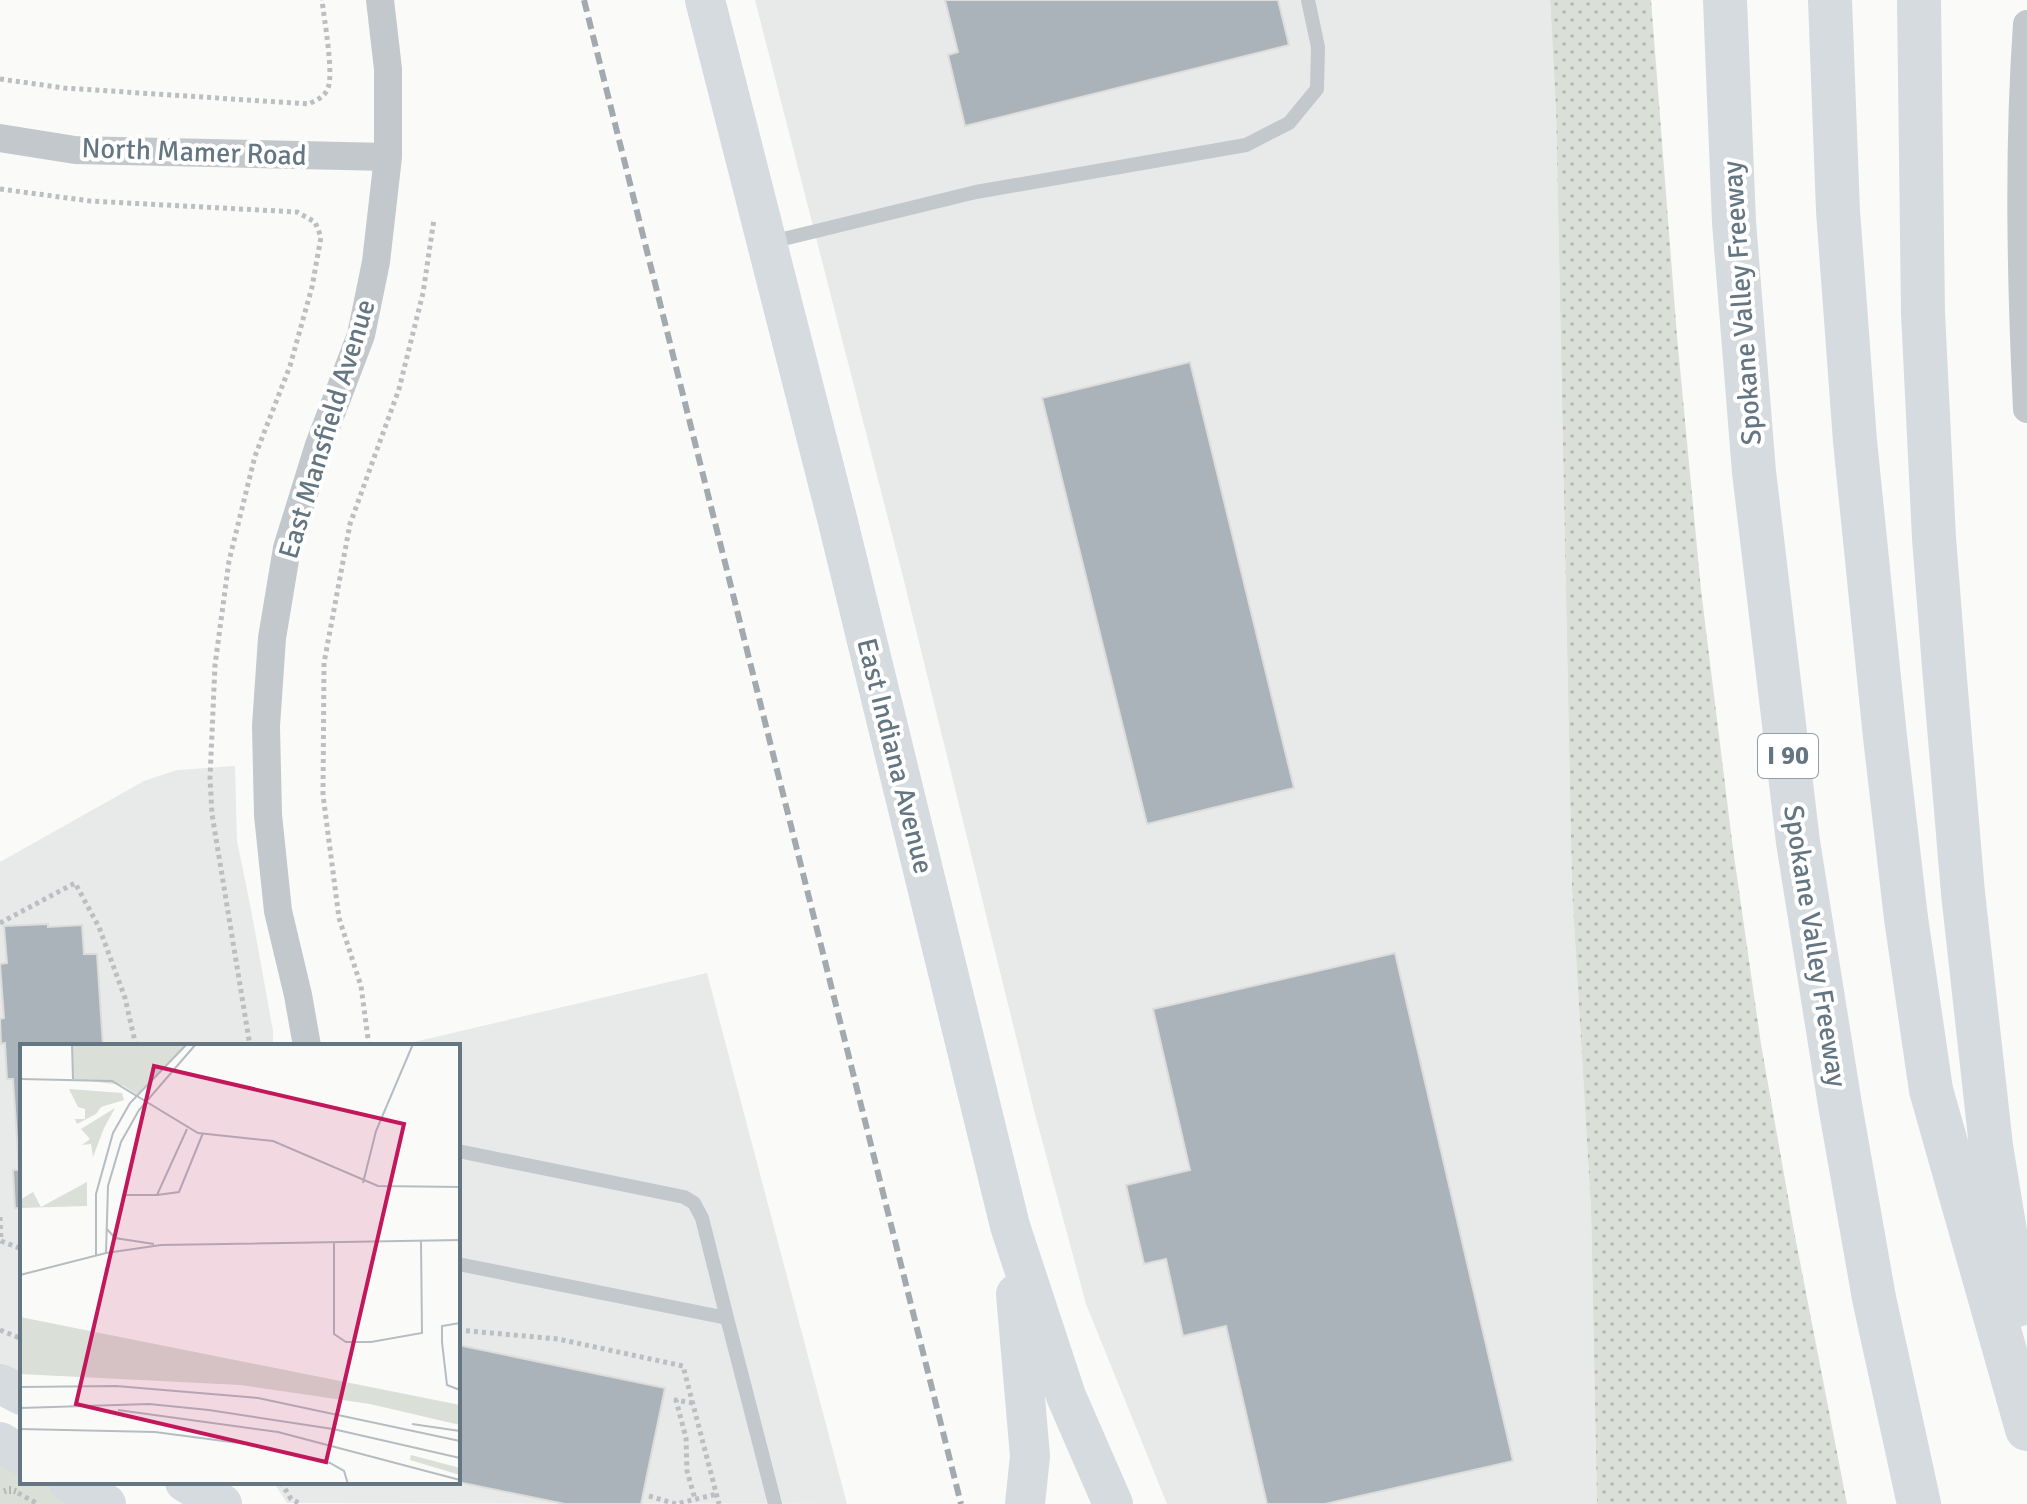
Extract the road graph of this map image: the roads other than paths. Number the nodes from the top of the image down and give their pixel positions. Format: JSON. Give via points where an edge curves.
{"nodes":[{"id":1,"x":380,"y":0,"type":"edge"},
{"id":2,"x":705,"y":0,"type":"edge"},
{"id":3,"x":1308,"y":0,"type":"edge"},
{"id":4,"x":1725,"y":0,"type":"edge"},
{"id":5,"x":1830,"y":0,"type":"edge"},
{"id":6,"x":1919,"y":0,"type":"edge"},
{"id":7,"x":2027,"y":24,"type":"edge"},
{"id":8,"x":0,"y":138,"type":"edge"},
{"id":9,"x":388,"y":157,"type":"junction"},
{"id":10,"x":767,"y":244,"type":"junction"},
{"id":11,"x":2027,"y":409,"type":"edge"},
{"id":12,"x":307,"y":1044,"type":"edge"},
{"id":13,"x":460,"y":1151,"type":"edge"},
{"id":14,"x":1010,"y":1226,"type":"junction"},
{"id":15,"x":460,"y":1264,"type":"edge"},
{"id":16,"x":727,"y":1318,"type":"junction"},
{"id":17,"x":2027,"y":1371,"type":"edge"},
{"id":18,"x":0,"y":1384,"type":"edge"},
{"id":19,"x":20,"y":1394,"type":"edge"},
{"id":20,"x":2027,"y":1429,"type":"edge"},
{"id":21,"x":0,"y":1442,"type":"edge"},
{"id":22,"x":20,"y":1454,"type":"edge"},
{"id":23,"x":72,"y":1484,"type":"edge"},
{"id":24,"x":106,"y":1504,"type":"edge"},
{"id":25,"x":775,"y":1504,"type":"edge"},
{"id":26,"x":1025,"y":1504,"type":"edge"},
{"id":27,"x":1113,"y":1504,"type":"edge"},
{"id":28,"x":1919,"y":1504,"type":"edge"}],
"edges":[{"from":1,"to":9,"type":"street","name":"East Mansfield Avenue","via":[[388,69]]},
{"from":2,"to":10,"type":"main road","name":"East Indiana Avenue"},
{"from":3,"to":10,"type":"lane","via":[[1318,47],[1317,89],[1289,123],[1246,145],[976,192]]},
{"from":4,"to":28,"type":"highway","name":"Spokane Valley Freeway","number":"I 90","via":[[1734,222],[1754,472],[1798,842],[1874,1298]]},
{"from":5,"to":20,"type":"highway","via":[[1855,441],[1906,918],[1931,1090]]},
{"from":6,"to":17,"type":"highway","via":[[1923,313],[1948,725],[1991,1146]]},
{"from":7,"to":11,"type":"street","via":[[2021,198]]},
{"from":8,"to":9,"type":"street","name":"North Mamer Road","via":[[75,150]]},
{"from":9,"to":12,"type":"street","name":"East Mansfield Avenue","via":[[361,335],[287,548],[272,638],[266,726],[268,815],[278,911]]},
{"from":10,"to":14,"type":"main road","name":"East Indiana Avenue"},
{"from":13,"to":16,"type":"lane","via":[[694,1203]]},
{"from":14,"to":26,"type":"main road","via":[[1030,1456]]},
{"from":14,"to":27,"type":"main road","name":"East Indiana Avenue","via":[[1066,1396]]},
{"from":15,"to":16,"type":"lane"},
{"from":16,"to":25,"type":"lane"},
{"from":18,"to":19,"type":"main road"},
{"from":21,"to":22,"type":"main road"},
{"from":23,"to":24,"type":"main road"}]}
